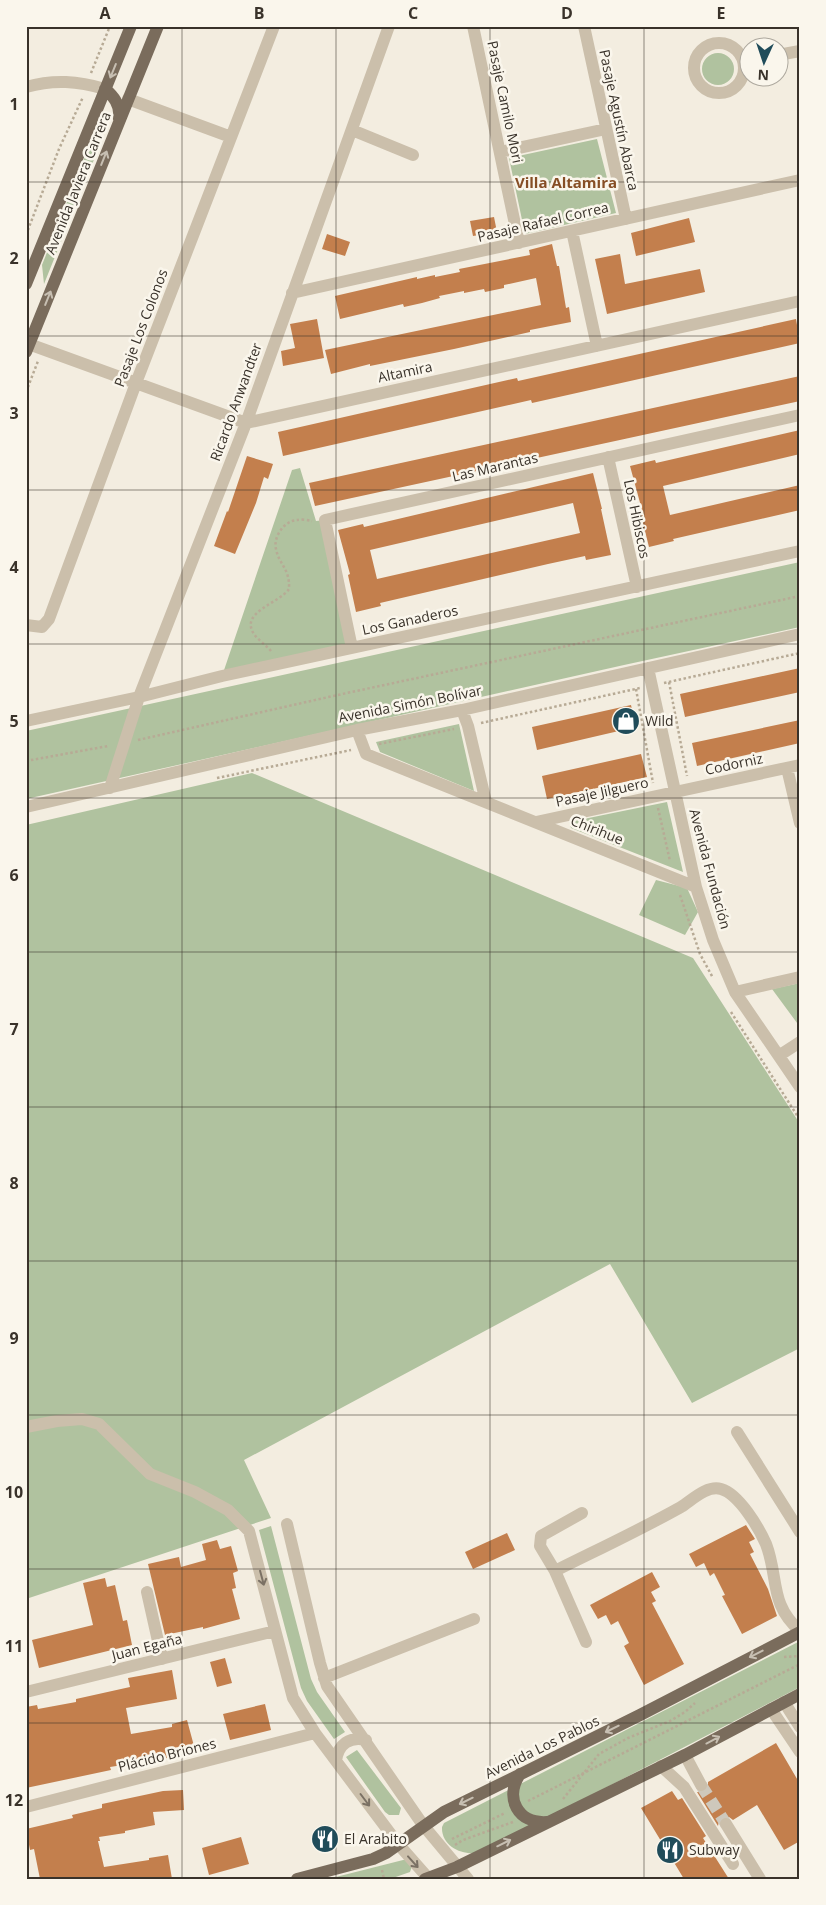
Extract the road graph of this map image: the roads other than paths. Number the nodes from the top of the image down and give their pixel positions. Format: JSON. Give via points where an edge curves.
{"nodes":[{"id":1,"x":131,"y":26,"type":"edge"},
{"id":2,"x":158,"y":26,"type":"edge"},
{"id":3,"x":274,"y":26,"type":"edge"},
{"id":4,"x":389,"y":26,"type":"edge"},
{"id":5,"x":473,"y":26,"type":"edge"},
{"id":6,"x":584,"y":26,"type":"edge"},
{"id":7,"x":746,"y":60,"type":"edge"},
{"id":8,"x":26,"y":87,"type":"edge"},
{"id":9,"x":105,"y":89,"type":"junction"},
{"id":10,"x":128,"y":99,"type":"junction"},
{"id":11,"x":119,"y":121,"type":"junction"},
{"id":12,"x":606,"y":129,"type":"junction"},
{"id":13,"x":352,"y":130,"type":"junction"},
{"id":14,"x":231,"y":137,"type":"junction"},
{"id":15,"x":500,"y":152,"type":"junction"},
{"id":16,"x":413,"y":155,"type":"dead end"},
{"id":17,"x":800,"y":180,"type":"edge"},
{"id":18,"x":626,"y":219,"type":"junction"},
{"id":19,"x":572,"y":231,"type":"junction"},
{"id":20,"x":519,"y":243,"type":"junction"},
{"id":21,"x":26,"y":284,"type":"edge"},
{"id":22,"x":292,"y":293,"type":"junction"},
{"id":23,"x":800,"y":301,"type":"edge"},
{"id":24,"x":27,"y":346,"type":"edge"},
{"id":25,"x":597,"y":346,"type":"junction"},
{"id":26,"x":136,"y":383,"type":"junction"},
{"id":27,"x":800,"y":415,"type":"edge"},
{"id":28,"x":246,"y":423,"type":"junction"},
{"id":29,"x":608,"y":457,"type":"junction"},
{"id":30,"x":800,"y":551,"type":"edge"},
{"id":31,"x":637,"y":587,"type":"junction"},
{"id":32,"x":27,"y":625,"type":"edge"},
{"id":33,"x":800,"y":634,"type":"edge"},
{"id":34,"x":352,"y":648,"type":"junction"},
{"id":35,"x":648,"y":668,"type":"junction"},
{"id":36,"x":138,"y":697,"type":"junction"},
{"id":37,"x":462,"y":710,"type":"junction"},
{"id":38,"x":26,"y":721,"type":"edge"},
{"id":39,"x":357,"y":730,"type":"junction"},
{"id":40,"x":794,"y":766,"type":"edge"},
{"id":41,"x":110,"y":788,"type":"junction"},
{"id":42,"x":674,"y":791,"type":"junction"},
{"id":43,"x":486,"y":802,"type":"junction"},
{"id":44,"x":26,"y":806,"type":"edge"},
{"id":45,"x":536,"y":822,"type":"junction"},
{"id":46,"x":800,"y":823,"type":"edge"},
{"id":47,"x":696,"y":887,"type":"junction"},
{"id":48,"x":800,"y":977,"type":"edge"},
{"id":49,"x":735,"y":992,"type":"junction"},
{"id":50,"x":800,"y":1042,"type":"edge"},
{"id":51,"x":780,"y":1055,"type":"junction"},
{"id":52,"x":800,"y":1086,"type":"edge"},
{"id":53,"x":26,"y":1427,"type":"edge"},
{"id":54,"x":737,"y":1432,"type":"dead end"},
{"id":55,"x":582,"y":1513,"type":"dead end"},
{"id":56,"x":286,"y":1524,"type":"dead end"},
{"id":57,"x":800,"y":1532,"type":"edge"},
{"id":58,"x":555,"y":1571,"type":"junction"},
{"id":59,"x":147,"y":1592,"type":"dead end"},
{"id":60,"x":474,"y":1619,"type":"dead end"},
{"id":61,"x":800,"y":1631,"type":"edge"},
{"id":62,"x":275,"y":1632,"type":"junction"},
{"id":63,"x":586,"y":1642,"type":"dead end"},
{"id":64,"x":162,"y":1659,"type":"junction"},
{"id":65,"x":324,"y":1678,"type":"junction"},
{"id":66,"x":26,"y":1692,"type":"edge"},
{"id":67,"x":800,"y":1694,"type":"edge"},
{"id":68,"x":784,"y":1702,"type":"junction"},
{"id":69,"x":771,"y":1710,"type":"junction"},
{"id":70,"x":800,"y":1727,"type":"edge"},
{"id":71,"x":316,"y":1733,"type":"junction"},
{"id":72,"x":366,"y":1740,"type":"junction"},
{"id":73,"x":800,"y":1752,"type":"edge"},
{"id":74,"x":685,"y":1755,"type":"junction"},
{"id":75,"x":336,"y":1761,"type":"junction"},
{"id":76,"x":661,"y":1766,"type":"junction"},
{"id":77,"x":520,"y":1774,"type":"junction"},
{"id":78,"x":701,"y":1784,"type":"tunnel mouth"},
{"id":79,"x":26,"y":1807,"type":"edge"},
{"id":80,"x":546,"y":1822,"type":"junction"},
{"id":81,"x":726,"y":1824,"type":"tunnel mouth"},
{"id":82,"x":424,"y":1825,"type":"junction"},
{"id":83,"x":399,"y":1845,"type":"junction"},
{"id":84,"x":733,"y":1864,"type":"dead end"},
{"id":85,"x":457,"y":1866,"type":"junction"},
{"id":86,"x":427,"y":1878,"type":"edge"},
{"id":87,"x":297,"y":1879,"type":"edge"},
{"id":88,"x":468,"y":1879,"type":"edge"},
{"id":89,"x":760,"y":1879,"type":"edge"}],
"edges":[{"from":1,"to":9,"type":"main road","name":"Avenida Javiera Carrera","one_way":true},
{"from":2,"to":10,"type":"main road","name":"Avenida Javiera Carrera"},
{"from":3,"to":14,"type":"street","name":"Pasaje Los Colonos"},
{"from":4,"to":13,"type":"street","name":"Ricardo Anwandter"},
{"from":5,"to":15,"type":"street","name":"Pasaje Camilo Mori"},
{"from":6,"to":12,"type":"street","name":"Pasaje Agustín Abarca"},
{"from":7,"to":7,"type":"street","via":[[741,80],[726,92],[707,90],[695,75],[694,63],[699,52],[715,43],[733,46]]},
{"from":8,"to":9,"type":"street","via":[[52,82],[88,84]]},
{"from":9,"to":11,"type":"main road","via":[[115,98]]},
{"from":9,"to":21,"type":"main road","name":"Avenida Javiera Carrera"},
{"from":10,"to":11,"type":"main road","name":"Avenida Javiera Carrera"},
{"from":10,"to":14,"type":"street"},
{"from":24,"to":11,"type":"main road","name":"Avenida Javiera Carrera","one_way":true},
{"from":12,"to":15,"type":"street"},
{"from":12,"to":18,"type":"street","name":"Pasaje Agustín Abarca"},
{"from":13,"to":16,"type":"street"},
{"from":13,"to":22,"type":"street","name":"Ricardo Anwandter"},
{"from":14,"to":26,"type":"street","name":"Pasaje Los Colonos"},
{"from":15,"to":20,"type":"street","name":"Pasaje Camilo Mori"},
{"from":17,"to":18,"type":"street","name":"Pasaje Rafael Correa"},
{"from":18,"to":19,"type":"street","name":"Pasaje Rafael Correa"},
{"from":19,"to":20,"type":"street","name":"Pasaje Rafael Correa"},
{"from":19,"to":25,"type":"street"},
{"from":20,"to":22,"type":"street","name":"Pasaje Rafael Correa"},
{"from":22,"to":28,"type":"street","name":"Ricardo Anwandter"},
{"from":23,"to":25,"type":"street","name":"Altamira"},
{"from":24,"to":26,"type":"street"},
{"from":25,"to":28,"type":"street","name":"Altamira"},
{"from":26,"to":28,"type":"street"},
{"from":26,"to":32,"type":"street","name":"Pasaje Los Colonos","via":[[49,619],[42,627]]},
{"from":27,"to":29,"type":"street","name":"Las Marantas"},
{"from":28,"to":36,"type":"street","name":"Ricardo Anwandter"},
{"from":29,"to":31,"type":"street","name":"Los Hibiscos"},
{"from":29,"to":34,"type":"street","name":"Las Marantas","via":[[325,520]]},
{"from":30,"to":31,"type":"street","name":"Los Ganaderos"},
{"from":31,"to":34,"type":"street","name":"Los Ganaderos"},
{"from":33,"to":35,"type":"street","name":"Avenida Simón Bolívar"},
{"from":34,"to":36,"type":"street","name":"Los Ganaderos"},
{"from":35,"to":37,"type":"street","name":"Avenida Simón Bolívar"},
{"from":35,"to":42,"type":"street","name":"Avenida Fundación"},
{"from":36,"to":38,"type":"street","name":"Los Ganaderos"},
{"from":36,"to":41,"type":"street","name":"Ricardo Anwandter"},
{"from":37,"to":39,"type":"street","name":"Avenida Simón Bolívar"},
{"from":37,"to":43,"type":"street"},
{"from":39,"to":41,"type":"street","name":"Avenida Simón Bolívar"},
{"from":39,"to":43,"type":"street","name":"Chirihue","via":[[366,754]]},
{"from":40,"to":42,"type":"street","name":"Codorniz"},
{"from":40,"to":46,"type":"street"},
{"from":41,"to":44,"type":"street","name":"Avenida Simón Bolívar"},
{"from":42,"to":45,"type":"street","name":"Pasaje Jilguero"},
{"from":42,"to":47,"type":"street","name":"Avenida Fundación"},
{"from":43,"to":45,"type":"street","name":"Chirihue"},
{"from":45,"to":47,"type":"street","name":"Chirihue"},
{"from":47,"to":49,"type":"street","name":"Avenida Fundación","via":[[713,940]]},
{"from":48,"to":49,"type":"street"},
{"from":49,"to":51,"type":"street","name":"Avenida Fundación"},
{"from":50,"to":51,"type":"street"},
{"from":51,"to":52,"type":"street","name":"Avenida Fundación"},
{"from":53,"to":62,"type":"street","one_way":true,"via":[[82,1419],[99,1424],[150,1474],[196,1492],[228,1510],[249,1531]]},
{"from":54,"to":57,"type":"street"},
{"from":55,"to":58,"type":"street","via":[[541,1536],[540,1546]]},
{"from":56,"to":65,"type":"street"},
{"from":58,"to":61,"type":"street","via":[[705,1491],[720,1488],[731,1494],[750,1515],[766,1544],[778,1600],[790,1622]]},
{"from":58,"to":63,"type":"street"},
{"from":59,"to":64,"type":"street"},
{"from":60,"to":65,"type":"street"},
{"from":61,"to":77,"type":"main road","name":"Avenida Los Pablos","one_way":true},
{"from":62,"to":64,"type":"street","name":"Juan Egaña"},
{"from":62,"to":71,"type":"street","via":[[291,1693]]},
{"from":64,"to":66,"type":"street","name":"Juan Egaña"},
{"from":65,"to":72,"type":"street"},
{"from":67,"to":68,"type":"main road"},
{"from":68,"to":69,"type":"main road"},
{"from":68,"to":70,"type":"street"},
{"from":69,"to":73,"type":"street"},
{"from":74,"to":69,"type":"main road","one_way":true},
{"from":71,"to":75,"type":"street"},
{"from":71,"to":79,"type":"street","name":"Plácido Briones"},
{"from":72,"to":75,"type":"street","via":[[354,1739],[344,1743],[339,1748]]},
{"from":72,"to":82,"type":"street"},
{"from":74,"to":76,"type":"main road"},
{"from":74,"to":78,"type":"street"},
{"from":75,"to":83,"type":"street","one_way":true},
{"from":76,"to":80,"type":"main road"},
{"from":76,"to":84,"type":"street","via":[[684,1787]]},
{"from":77,"to":80,"type":"main road","via":[[513,1794],[516,1807],[532,1821]]},
{"from":77,"to":82,"type":"main road","name":"Avenida Los Pablos","one_way":true},
{"from":85,"to":80,"type":"main road","one_way":true},
{"from":81,"to":89,"type":"street"},
{"from":82,"to":83,"type":"main road","name":"Avenida Los Pablos"},
{"from":82,"to":85,"type":"street","via":[[446,1846]]},
{"from":83,"to":86,"type":"street","one_way":true},
{"from":83,"to":87,"type":"main road","name":"Avenida Los Pablos","via":[[373,1859]]},
{"from":85,"to":86,"type":"main road"},
{"from":85,"to":88,"type":"street"}]}
